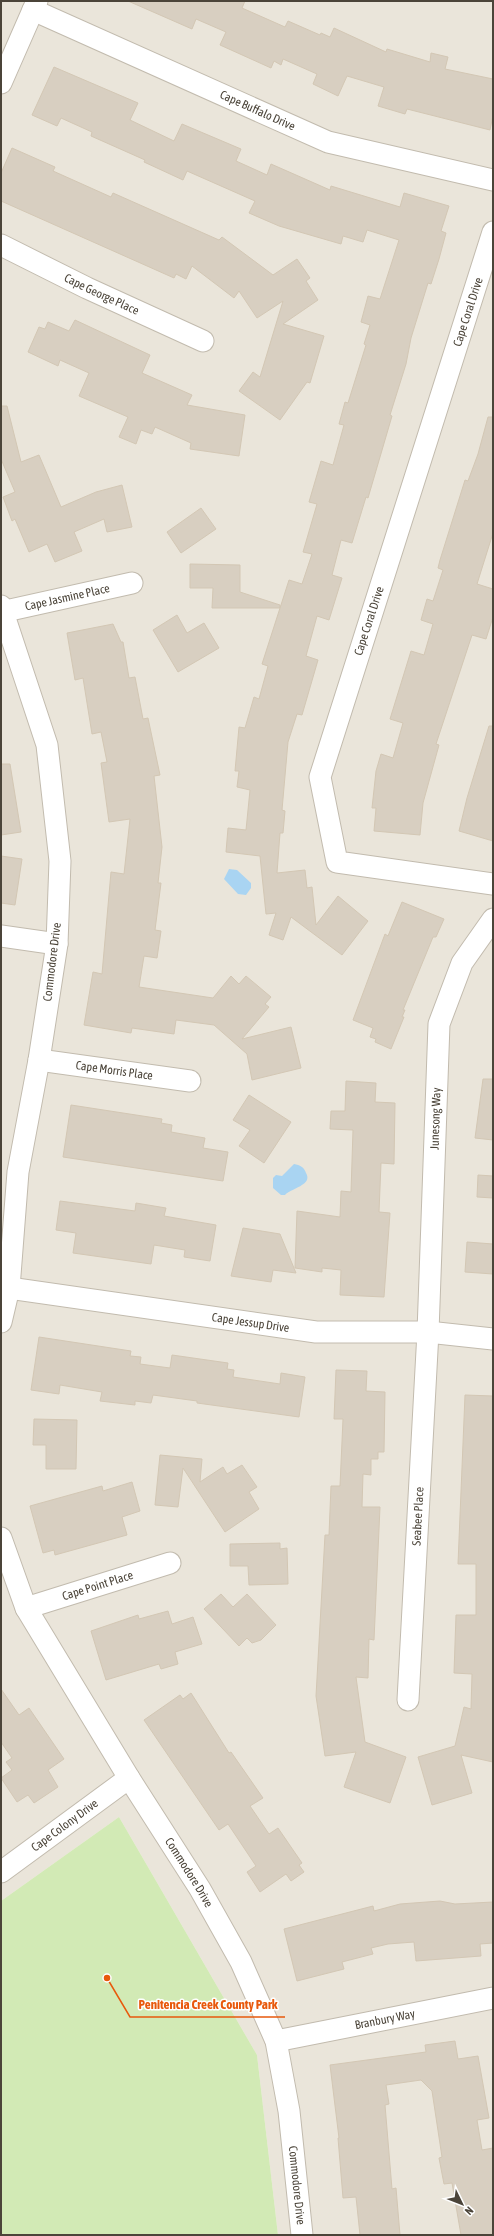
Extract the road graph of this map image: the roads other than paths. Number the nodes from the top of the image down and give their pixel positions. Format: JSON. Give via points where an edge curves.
{"nodes":[{"id":1,"x":35,"y":6,"type":"edge"},
{"id":2,"x":1,"y":83,"type":"edge"},
{"id":3,"x":493,"y":180,"type":"edge"},
{"id":4,"x":493,"y":232,"type":"edge"},
{"id":5,"x":1,"y":245,"type":"edge"},
{"id":6,"x":203,"y":341,"type":"dead end"},
{"id":7,"x":132,"y":583,"type":"dead end"},
{"id":8,"x":2,"y":610,"type":"edge"},
{"id":9,"x":493,"y":884,"type":"edge"},
{"id":10,"x":493,"y":919,"type":"edge"},
{"id":11,"x":1,"y":936,"type":"edge"},
{"id":12,"x":57,"y":944,"type":"junction"},
{"id":13,"x":39,"y":1060,"type":"junction"},
{"id":14,"x":190,"y":1081,"type":"dead end"},
{"id":15,"x":10,"y":1170,"type":"edge"},
{"id":16,"x":9,"y":1288,"type":"junction"},
{"id":17,"x":1,"y":1322,"type":"edge"},
{"id":18,"x":428,"y":1332,"type":"junction"},
{"id":19,"x":493,"y":1339,"type":"edge"},
{"id":20,"x":1,"y":1538,"type":"edge"},
{"id":21,"x":170,"y":1563,"type":"dead end"},
{"id":22,"x":26,"y":1608,"type":"junction"},
{"id":23,"x":408,"y":1700,"type":"dead end"},
{"id":24,"x":129,"y":1778,"type":"junction"},
{"id":25,"x":1,"y":1872,"type":"edge"},
{"id":26,"x":493,"y":1998,"type":"edge"},
{"id":27,"x":276,"y":2041,"type":"junction"},
{"id":28,"x":302,"y":2235,"type":"edge"}],
"edges":[{"from":1,"to":2,"type":"street"},
{"from":1,"to":3,"type":"street","name":"Cape Buffalo Drive","via":[[328,142]]},
{"from":4,"to":9,"type":"street","name":"Cape Coral Drive","via":[[320,777],[337,862]]},
{"from":5,"to":6,"type":"street","name":"Cape George Place"},
{"from":7,"to":8,"type":"street","name":"Cape Jasmine Place"},
{"from":8,"to":12,"type":"street","name":"Commodore Drive","via":[[46,745],[60,861]]},
{"from":10,"to":18,"type":"street","name":"Junesong Way","via":[[462,963],[438,1024]]},
{"from":11,"to":12,"type":"street"},
{"from":12,"to":13,"type":"street","name":"Commodore Drive"},
{"from":13,"to":14,"type":"street","name":"Cape Morris Place"},
{"from":13,"to":15,"type":"street","name":"Commodore Drive"},
{"from":15,"to":16,"type":"street","name":"Commodore Drive"},
{"from":16,"to":17,"type":"street","name":"Commodore Drive"},
{"from":16,"to":18,"type":"street","name":"Cape Jessup Drive","via":[[316,1332]]},
{"from":18,"to":19,"type":"street","name":"Cape Jessup Drive"},
{"from":18,"to":23,"type":"street","name":"Seabee Place"},
{"from":20,"to":22,"type":"street","name":"Commodore Drive"},
{"from":21,"to":22,"type":"street","name":"Cape Point Place"},
{"from":22,"to":24,"type":"street","name":"Commodore Drive"},
{"from":24,"to":25,"type":"street","name":"Cape Colony Drive"},
{"from":24,"to":27,"type":"street","name":"Commodore Drive","via":[[200,1888],[242,1962]]},
{"from":26,"to":27,"type":"street","name":"Branbury Way"},
{"from":27,"to":28,"type":"street","name":"Commodore Drive","via":[[289,2111]]}]}
